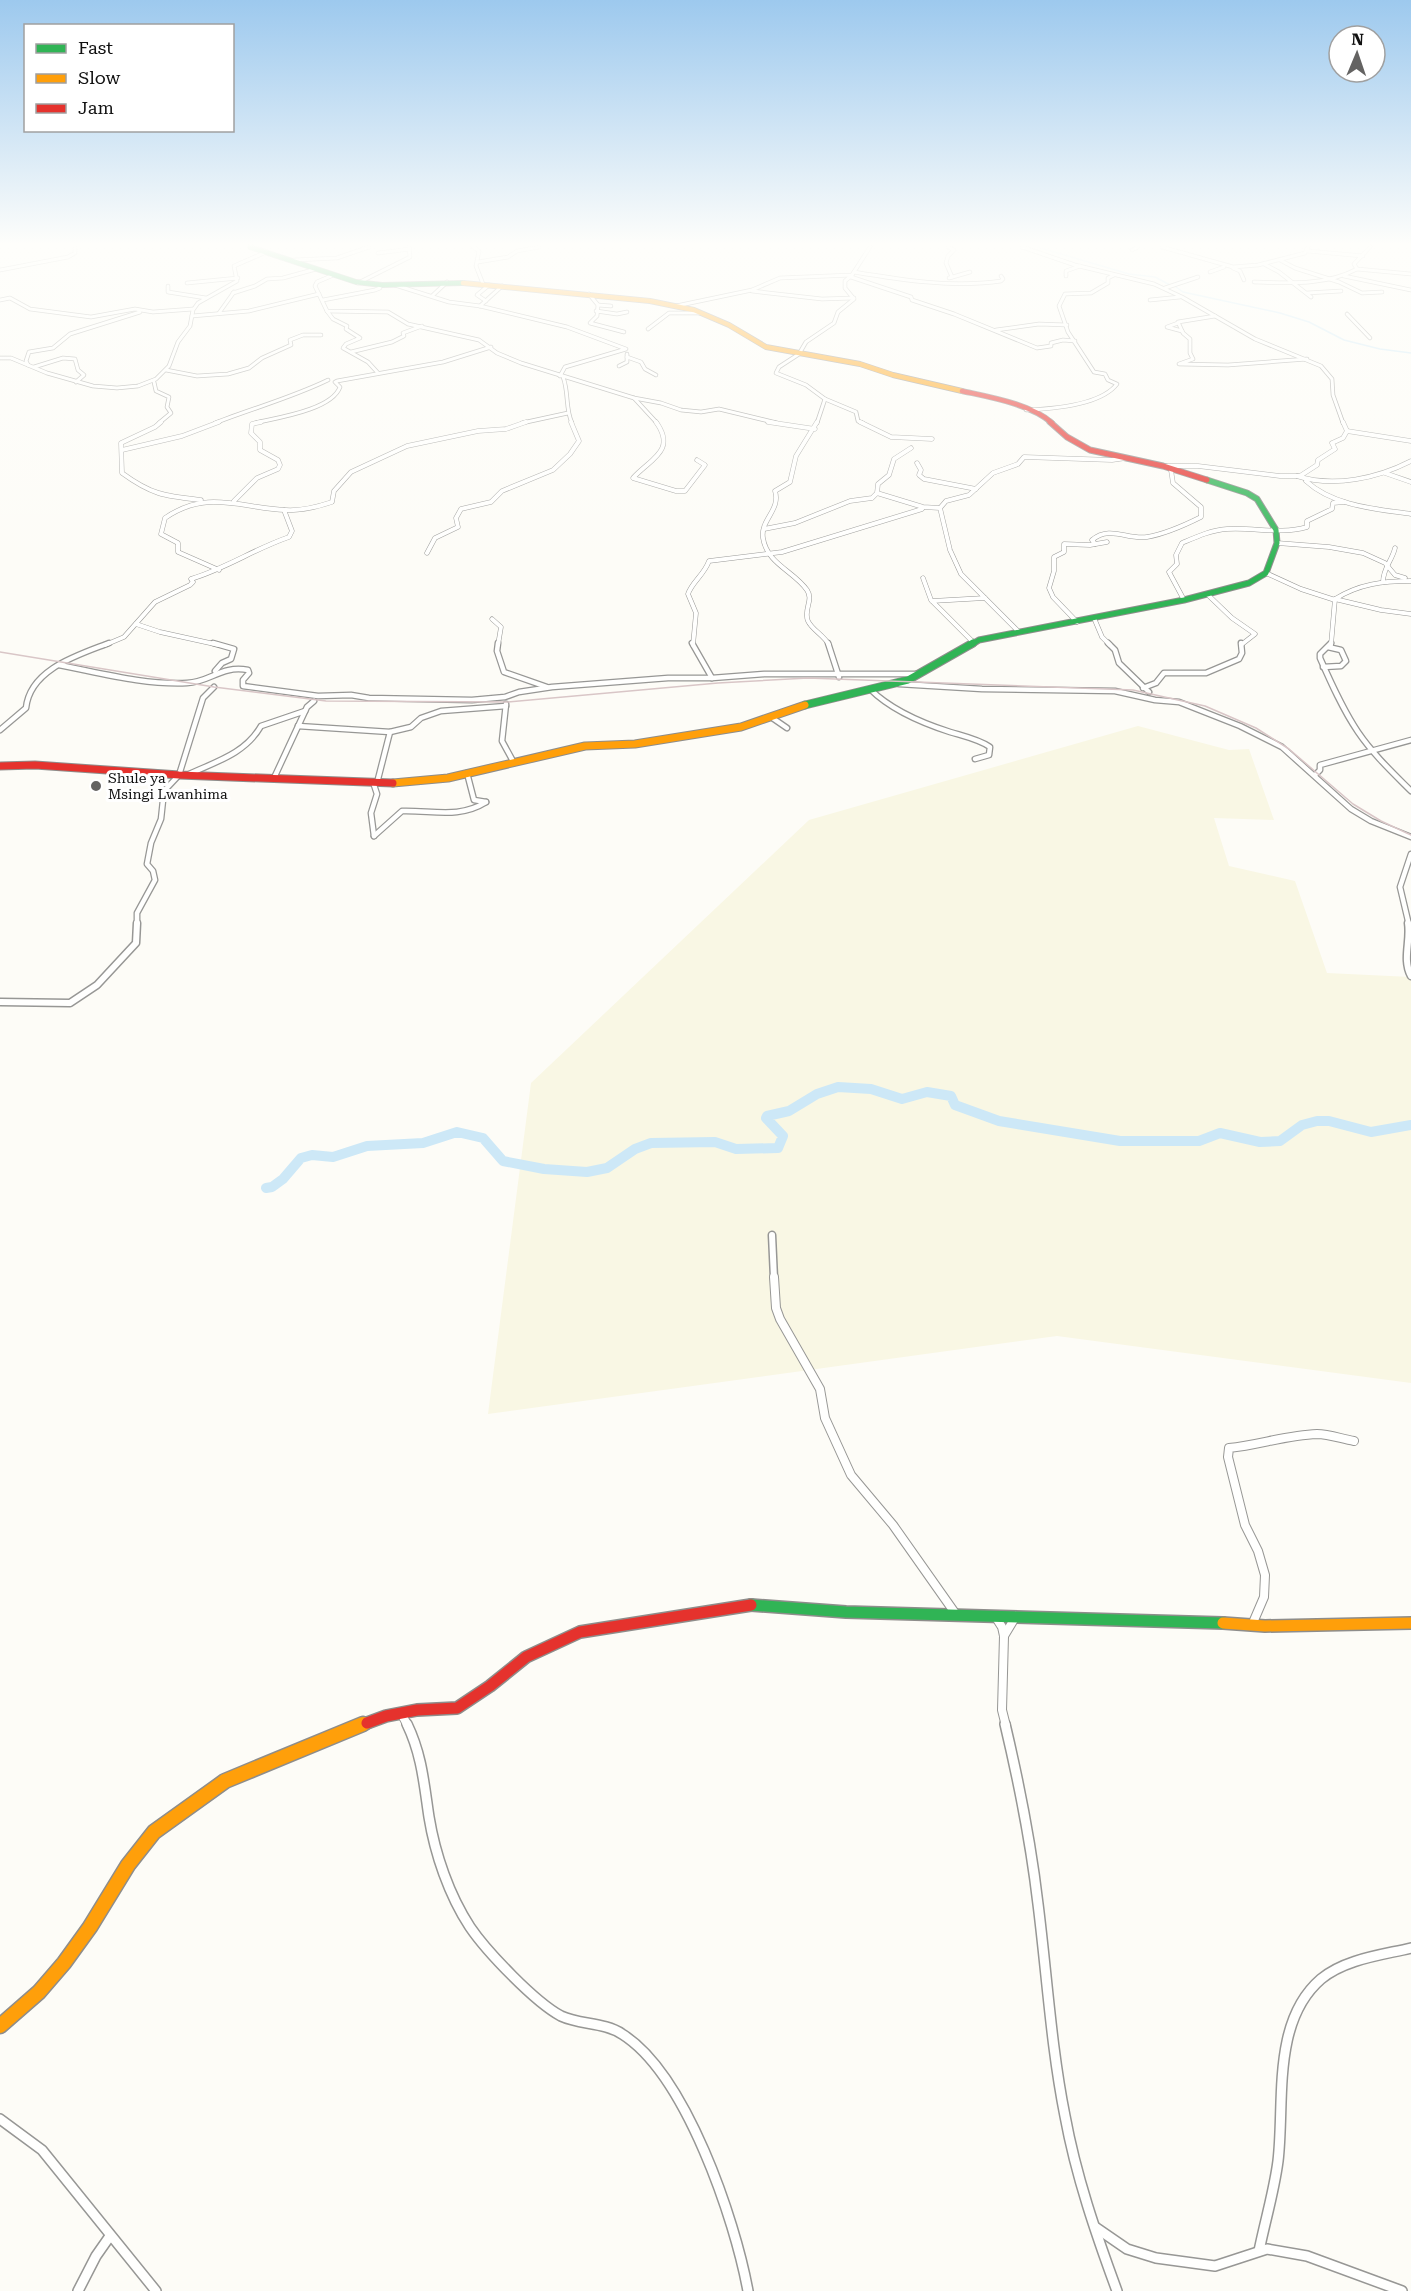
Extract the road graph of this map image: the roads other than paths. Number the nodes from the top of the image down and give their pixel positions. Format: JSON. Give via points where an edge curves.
{"nodes":[{"id":1,"x":28,"y":354,"type":"edge"},
{"id":2,"x":174,"y":354,"type":"edge"},
{"id":3,"x":273,"y":354,"type":"edge"},
{"id":4,"x":356,"y":354,"type":"edge"},
{"id":5,"x":471,"y":354,"type":"edge"},
{"id":6,"x":499,"y":354,"type":"edge"},
{"id":7,"x":610,"y":354,"type":"edge"},
{"id":8,"x":627,"y":354,"type":"edge"},
{"id":9,"x":799,"y":354,"type":"joint"},
{"id":10,"x":1081,"y":354,"type":"edge"},
{"id":11,"x":1190,"y":354,"type":"edge"},
{"id":12,"x":1294,"y":354,"type":"edge"},
{"id":13,"x":627,"y":357,"type":"junction"},
{"id":14,"x":0,"y":358,"type":"edge"},
{"id":15,"x":1308,"y":359,"type":"junction"},
{"id":16,"x":28,"y":366,"type":"junction"},
{"id":17,"x":619,"y":366,"type":"dead end"},
{"id":18,"x":34,"y":367,"type":"junction"},
{"id":19,"x":166,"y":370,"type":"junction"},
{"id":20,"x":378,"y":373,"type":"junction"},
{"id":21,"x":656,"y":375,"type":"dead end"},
{"id":22,"x":561,"y":376,"type":"junction"},
{"id":23,"x":328,"y":380,"type":"dead end"},
{"id":24,"x":76,"y":382,"type":"junction"},
{"id":25,"x":154,"y":382,"type":"junction"},
{"id":26,"x":135,"y":388,"type":"junction"},
{"id":27,"x":156,"y":391,"type":"junction"},
{"id":28,"x":634,"y":398,"type":"junction"},
{"id":29,"x":825,"y":399,"type":"junction"},
{"id":30,"x":1026,"y":410,"type":"junction"},
{"id":31,"x":568,"y":413,"type":"junction"},
{"id":32,"x":815,"y":429,"type":"junction"},
{"id":33,"x":1347,"y":431,"type":"junction"},
{"id":34,"x":932,"y":439,"type":"dead end"},
{"id":35,"x":1411,"y":441,"type":"edge"},
{"id":36,"x":911,"y":448,"type":"dead end"},
{"id":37,"x":122,"y":450,"type":"junction"},
{"id":38,"x":1129,"y":458,"type":"junction"},
{"id":39,"x":697,"y":460,"type":"dead end"},
{"id":40,"x":1411,"y":461,"type":"edge"},
{"id":41,"x":917,"y":463,"type":"dead end"},
{"id":42,"x":1168,"y":468,"type":"junction"},
{"id":43,"x":1385,"y":473,"type":"junction"},
{"id":44,"x":1297,"y":476,"type":"junction"},
{"id":45,"x":1306,"y":481,"type":"junction"},
{"id":46,"x":1411,"y":482,"type":"edge"},
{"id":47,"x":976,"y":489,"type":"junction"},
{"id":48,"x":877,"y":493,"type":"junction"},
{"id":49,"x":212,"y":501,"type":"junction"},
{"id":50,"x":234,"y":501,"type":"junction"},
{"id":51,"x":1344,"y":502,"type":"junction"},
{"id":52,"x":940,"y":508,"type":"junction"},
{"id":53,"x":922,"y":509,"type":"junction"},
{"id":54,"x":284,"y":510,"type":"junction"},
{"id":55,"x":1411,"y":514,"type":"edge"},
{"id":56,"x":764,"y":529,"type":"junction"},
{"id":57,"x":1276,"y":531,"type":"junction"},
{"id":58,"x":1107,"y":542,"type":"dead end"},
{"id":59,"x":1277,"y":543,"type":"junction"},
{"id":60,"x":1095,"y":544,"type":"junction"},
{"id":61,"x":1395,"y":548,"type":"dead end"},
{"id":62,"x":427,"y":553,"type":"dead end"},
{"id":63,"x":771,"y":554,"type":"junction"},
{"id":64,"x":1387,"y":564,"type":"junction"},
{"id":65,"x":219,"y":570,"type":"junction"},
{"id":66,"x":1266,"y":573,"type":"junction"},
{"id":67,"x":923,"y":578,"type":"dead end"},
{"id":68,"x":1411,"y":580,"type":"edge"},
{"id":69,"x":1383,"y":582,"type":"junction"},
{"id":70,"x":1208,"y":595,"type":"junction"},
{"id":71,"x":985,"y":598,"type":"junction"},
{"id":72,"x":1335,"y":599,"type":"junction"},
{"id":73,"x":1184,"y":600,"type":"junction"},
{"id":74,"x":932,"y":601,"type":"junction"},
{"id":75,"x":1411,"y":614,"type":"edge"},
{"id":76,"x":1094,"y":618,"type":"junction"},
{"id":77,"x":492,"y":619,"type":"dead end"},
{"id":78,"x":1077,"y":622,"type":"junction"},
{"id":79,"x":136,"y":624,"type":"junction"},
{"id":80,"x":1019,"y":632,"type":"junction"},
{"id":81,"x":973,"y":642,"type":"junction"},
{"id":82,"x":1328,"y":646,"type":"junction"},
{"id":83,"x":59,"y":665,"type":"junction"},
{"id":84,"x":1323,"y":667,"type":"junction"},
{"id":85,"x":214,"y":671,"type":"junction"},
{"id":86,"x":919,"y":674,"type":"junction"},
{"id":87,"x":838,"y":676,"type":"junction"},
{"id":88,"x":712,"y":678,"type":"junction"},
{"id":89,"x":895,"y":684,"type":"junction"},
{"id":90,"x":214,"y":687,"type":"dead end"},
{"id":91,"x":552,"y":687,"type":"junction"},
{"id":92,"x":1143,"y":688,"type":"junction"},
{"id":93,"x":870,"y":689,"type":"junction"},
{"id":94,"x":1149,"y":692,"type":"dead end"},
{"id":95,"x":508,"y":697,"type":"junction"},
{"id":96,"x":314,"y":700,"type":"dead end"},
{"id":97,"x":506,"y":706,"type":"junction"},
{"id":98,"x":305,"y":711,"type":"junction"},
{"id":99,"x":771,"y":717,"type":"junction"},
{"id":100,"x":298,"y":726,"type":"junction"},
{"id":101,"x":788,"y":728,"type":"dead end"},
{"id":102,"x":0,"y":730,"type":"edge"},
{"id":103,"x":390,"y":732,"type":"junction"},
{"id":104,"x":1411,"y":740,"type":"edge"},
{"id":105,"x":1372,"y":751,"type":"junction"},
{"id":106,"x":975,"y":759,"type":"dead end"},
{"id":107,"x":514,"y":762,"type":"junction"},
{"id":108,"x":0,"y":766,"type":"edge"},
{"id":109,"x":467,"y":773,"type":"junction"},
{"id":110,"x":183,"y":775,"type":"junction"},
{"id":111,"x":1315,"y":775,"type":"junction"},
{"id":112,"x":274,"y":778,"type":"junction"},
{"id":113,"x":375,"y":783,"type":"junction"},
{"id":114,"x":1411,"y":791,"type":"edge"},
{"id":115,"x":1411,"y":837,"type":"edge"},
{"id":116,"x":1411,"y":854,"type":"edge"},
{"id":117,"x":1411,"y":976,"type":"edge"},
{"id":118,"x":0,"y":1002,"type":"edge"},
{"id":119,"x":772,"y":1235,"type":"dead end"},
{"id":120,"x":1354,"y":1441,"type":"dead end"},
{"id":121,"x":955,"y":1613,"type":"junction"},
{"id":122,"x":994,"y":1615,"type":"junction"},
{"id":123,"x":1016,"y":1616,"type":"junction"},
{"id":124,"x":1411,"y":1623,"type":"edge"},
{"id":125,"x":1252,"y":1626,"type":"junction"},
{"id":126,"x":1004,"y":1636,"type":"junction"},
{"id":127,"x":401,"y":1712,"type":"junction"},
{"id":128,"x":1411,"y":1948,"type":"edge"},
{"id":129,"x":0,"y":2026,"type":"edge"},
{"id":130,"x":0,"y":2119,"type":"edge"},
{"id":131,"x":1093,"y":2225,"type":"junction"},
{"id":132,"x":111,"y":2236,"type":"junction"},
{"id":133,"x":1259,"y":2251,"type":"junction"},
{"id":134,"x":78,"y":2291,"type":"edge"},
{"id":135,"x":156,"y":2291,"type":"edge"},
{"id":136,"x":748,"y":2291,"type":"edge"},
{"id":137,"x":1117,"y":2291,"type":"edge"},
{"id":138,"x":1402,"y":2291,"type":"edge"}],
"edges":[{"from":1,"to":16,"type":"street"},
{"from":2,"to":19,"type":"street"},
{"from":3,"to":19,"type":"street","via":[[258,359],[249,368],[204,377]]},
{"from":4,"to":20,"type":"street"},
{"from":5,"to":20,"type":"street"},
{"from":6,"to":22,"type":"street"},
{"from":7,"to":22,"type":"street","via":[[565,368]]},
{"from":8,"to":13,"type":"street"},
{"from":9,"to":29,"type":"street","via":[[779,367],[776,374],[804,384]]},
{"from":9,"to":30,"type":"street","via":[[860,364]]},
{"from":10,"to":30,"type":"street","via":[[1094,372],[1105,374],[1117,384],[1114,389],[1097,398]]},
{"from":11,"to":15,"type":"street","via":[[1193,359],[1180,362],[1182,365]]},
{"from":12,"to":15,"type":"street"},
{"from":13,"to":17,"type":"street","via":[[627,362]]},
{"from":13,"to":21,"type":"street","via":[[641,362]]},
{"from":14,"to":16,"type":"street","via":[[11,358]]},
{"from":15,"to":33,"type":"street","via":[[1331,376],[1338,412]]},
{"from":16,"to":18,"type":"street"},
{"from":18,"to":24,"type":"street"},
{"from":18,"to":24,"type":"street","via":[[63,358],[75,359],[78,370],[84,374]]},
{"from":19,"to":25,"type":"street"},
{"from":20,"to":50,"type":"street","via":[[337,381],[338,393],[308,410],[252,424],[251,433],[260,442],[260,450],[280,465],[257,478]]},
{"from":22,"to":28,"type":"street"},
{"from":22,"to":31,"type":"street","via":[[566,384]]},
{"from":23,"to":37,"type":"street","via":[[295,396],[182,436]]},
{"from":24,"to":26,"type":"street","via":[[115,389]]},
{"from":25,"to":26,"type":"street"},
{"from":25,"to":27,"type":"street"},
{"from":26,"to":27,"type":"street"},
{"from":27,"to":37,"type":"street","via":[[169,397],[170,414],[155,428],[124,440]]},
{"from":28,"to":32,"type":"street","via":[[681,410],[719,409]]},
{"from":28,"to":39,"type":"street","via":[[659,423],[663,442],[658,456],[633,478],[685,491],[705,465]]},
{"from":29,"to":32,"type":"street"},
{"from":29,"to":34,"type":"street","via":[[856,412],[858,421],[886,435]]},
{"from":30,"to":38,"type":"street","via":[[1047,418],[1087,449]]},
{"from":31,"to":54,"type":"street","via":[[506,429],[407,446],[351,472],[334,491],[332,502]]},
{"from":31,"to":62,"type":"street","via":[[579,441],[560,466],[502,491],[491,503],[461,509],[456,518],[458,527],[437,534]]},
{"from":32,"to":56,"type":"street","via":[[796,456],[790,482],[776,491],[777,501]]},
{"from":33,"to":35,"type":"street"},
{"from":33,"to":44,"type":"street","via":[[1332,443],[1335,449]]},
{"from":36,"to":48,"type":"street","via":[[894,459],[889,475],[878,484]]},
{"from":37,"to":49,"type":"street","via":[[122,473],[141,487],[166,497]]},
{"from":38,"to":42,"type":"street"},
{"from":38,"to":47,"type":"street","via":[[1028,456],[993,473]]},
{"from":40,"to":43,"type":"street"},
{"from":41,"to":47,"type":"street","via":[[924,479]]},
{"from":42,"to":44,"type":"street","via":[[1182,465]]},
{"from":42,"to":57,"type":"street","via":[[1247,492],[1257,499]]},
{"from":42,"to":60,"type":"street","via":[[1173,483],[1203,509],[1201,517],[1147,537],[1120,532],[1099,535],[1092,540]]},
{"from":43,"to":45,"type":"street"},
{"from":43,"to":46,"type":"street"},
{"from":44,"to":45,"type":"street"},
{"from":45,"to":51,"type":"street"},
{"from":47,"to":52,"type":"street","via":[[966,497],[946,501]]},
{"from":48,"to":53,"type":"street"},
{"from":48,"to":56,"type":"street","via":[[795,523]]},
{"from":49,"to":50,"type":"street"},
{"from":49,"to":65,"type":"street","via":[[192,504],[170,514],[161,534],[176,542],[178,552]]},
{"from":50,"to":54,"type":"street"},
{"from":51,"to":55,"type":"street"},
{"from":51,"to":57,"type":"street","via":[[1333,503],[1332,509],[1307,521],[1304,529]]},
{"from":52,"to":53,"type":"street"},
{"from":52,"to":71,"type":"street","via":[[942,526],[959,569]]},
{"from":53,"to":63,"type":"street"},
{"from":54,"to":65,"type":"street","via":[[292,531],[289,537]]},
{"from":56,"to":63,"type":"street"},
{"from":57,"to":59,"type":"street"},
{"from":57,"to":73,"type":"street","via":[[1223,529],[1180,544],[1177,564],[1169,575]]},
{"from":58,"to":60,"type":"street"},
{"from":59,"to":64,"type":"street","via":[[1364,553]]},
{"from":59,"to":66,"type":"street"},
{"from":60,"to":78,"type":"street","via":[[1064,544],[1064,552],[1053,560],[1049,588]]},
{"from":61,"to":64,"type":"street","via":[[1392,562]]},
{"from":63,"to":87,"type":"street","via":[[777,565],[810,596],[808,621],[826,638]]},
{"from":63,"to":88,"type":"street","via":[[711,560],[688,591],[696,613],[692,643]]},
{"from":64,"to":68,"type":"street","via":[[1395,575]]},
{"from":64,"to":69,"type":"street"},
{"from":65,"to":79,"type":"street","via":[[190,579],[190,585],[155,602]]},
{"from":66,"to":70,"type":"street","via":[[1249,583]]},
{"from":66,"to":72,"type":"street"},
{"from":67,"to":74,"type":"street"},
{"from":68,"to":69,"type":"street"},
{"from":69,"to":72,"type":"street","via":[[1353,588]]},
{"from":70,"to":73,"type":"street"},
{"from":70,"to":92,"type":"street","via":[[1255,634],[1241,643],[1239,659],[1206,673],[1164,673],[1156,683]]},
{"from":71,"to":74,"type":"street"},
{"from":71,"to":80,"type":"street"},
{"from":72,"to":75,"type":"street"},
{"from":72,"to":82,"type":"street"},
{"from":73,"to":76,"type":"street"},
{"from":74,"to":81,"type":"street"},
{"from":76,"to":78,"type":"street"},
{"from":76,"to":92,"type":"street","via":[[1119,663]]},
{"from":77,"to":91,"type":"street","via":[[501,627],[497,651],[504,672]]},
{"from":78,"to":80,"type":"street"},
{"from":79,"to":83,"type":"street","via":[[124,637]]},
{"from":79,"to":85,"type":"street","via":[[234,649],[231,659]]},
{"from":80,"to":81,"type":"street"},
{"from":81,"to":86,"type":"street"},
{"from":82,"to":84,"type":"street","via":[[1320,654]]},
{"from":82,"to":84,"type":"street","via":[[1341,650],[1346,661],[1341,666]]},
{"from":83,"to":85,"type":"street","via":[[173,683],[190,683]]},
{"from":83,"to":102,"type":"street","via":[[40,678],[27,698],[26,708]]},
{"from":84,"to":105,"type":"street"},
{"from":85,"to":95,"type":"street","via":[[241,667],[249,673],[243,686],[318,696],[472,700]]},
{"from":86,"to":87,"type":"street"},
{"from":86,"to":89,"type":"street"},
{"from":87,"to":88,"type":"street","via":[[764,674]]},
{"from":88,"to":91,"type":"street"},
{"from":89,"to":93,"type":"street"},
{"from":89,"to":111,"type":"street","via":[[1115,691],[1179,702],[1282,747]]},
{"from":90,"to":110,"type":"street","via":[[203,698]]},
{"from":91,"to":95,"type":"street"},
{"from":92,"to":94,"type":"street"},
{"from":93,"to":99,"type":"street"},
{"from":93,"to":106,"type":"street","via":[[896,709],[990,747],[988,755]]},
{"from":95,"to":97,"type":"street"},
{"from":96,"to":98,"type":"street"},
{"from":97,"to":103,"type":"street","via":[[441,711],[421,718],[411,727]]},
{"from":97,"to":107,"type":"street","via":[[502,741]]},
{"from":98,"to":100,"type":"street"},
{"from":98,"to":110,"type":"street","via":[[261,726],[253,740],[238,752]]},
{"from":99,"to":101,"type":"street"},
{"from":99,"to":107,"type":"street","via":[[741,727],[635,744],[585,746]]},
{"from":100,"to":103,"type":"street"},
{"from":100,"to":112,"type":"street"},
{"from":103,"to":113,"type":"street"},
{"from":104,"to":105,"type":"street"},
{"from":105,"to":111,"type":"street","via":[[1319,765]]},
{"from":105,"to":114,"type":"street"},
{"from":107,"to":109,"type":"street"},
{"from":108,"to":110,"type":"street"},
{"from":109,"to":113,"type":"street","via":[[433,780]]},
{"from":109,"to":113,"type":"street","via":[[474,800],[486,802],[477,809],[465,813],[402,811],[374,836],[370,813],[377,794]]},
{"from":110,"to":112,"type":"street"},
{"from":110,"to":118,"type":"street","via":[[164,791],[161,819],[147,864],[154,880],[137,913],[133,948],[97,985],[70,1003]]},
{"from":111,"to":115,"type":"street","via":[[1352,809]]},
{"from":112,"to":113,"type":"street"},
{"from":116,"to":117,"type":"street","via":[[1400,887],[1410,931],[1406,966]]},
{"from":119,"to":121,"type":"street","via":[[776,1308],[820,1389],[825,1418],[842,1454],[859,1485],[893,1524]]},
{"from":120,"to":125,"type":"street","via":[[1318,1434],[1228,1448],[1245,1525],[1265,1575],[1264,1598]]},
{"from":121,"to":122,"type":"street"},
{"from":121,"to":127,"type":"street","via":[[846,1612],[749,1605],[607,1627],[580,1632],[540,1649],[457,1708]]},
{"from":122,"to":123,"type":"street"},
{"from":122,"to":126,"type":"street"},
{"from":123,"to":125,"type":"street"},
{"from":123,"to":126,"type":"street"},
{"from":124,"to":125,"type":"street"},
{"from":126,"to":131,"type":"street","via":[[1004,1718],[1038,1902],[1057,2072]]},
{"from":127,"to":129,"type":"street","via":[[284,1755],[225,1782],[172,1817],[141,1848],[64,1963],[39,1992]]},
{"from":127,"to":136,"type":"street","via":[[422,1761],[432,1835],[470,1927],[558,2014],[622,2034],[652,2060],[687,2114],[740,2248]]},
{"from":128,"to":133,"type":"street","via":[[1334,1970],[1309,1991],[1292,2022],[1285,2054],[1277,2170]]},
{"from":130,"to":132,"type":"street","via":[[42,2150]]},
{"from":131,"to":133,"type":"street","via":[[1127,2248],[1155,2258],[1215,2266]]},
{"from":131,"to":137,"type":"street"},
{"from":132,"to":134,"type":"street"},
{"from":132,"to":135,"type":"street"},
{"from":133,"to":138,"type":"street","via":[[1307,2256]]}]}
